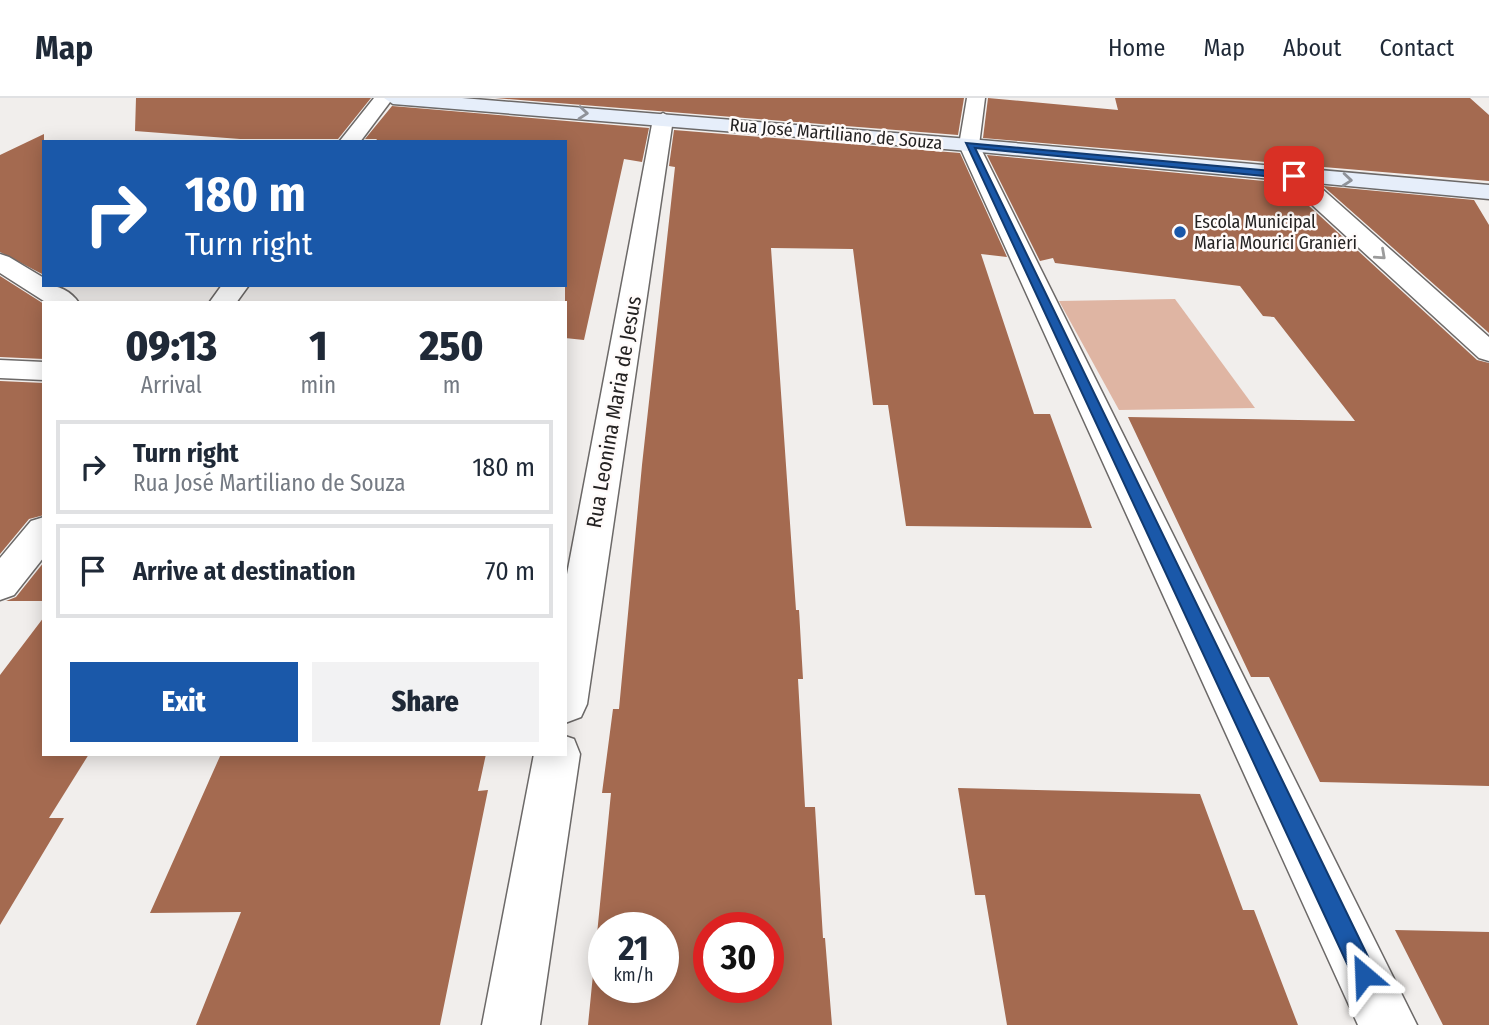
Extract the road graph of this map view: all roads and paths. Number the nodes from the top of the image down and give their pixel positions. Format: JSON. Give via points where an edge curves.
{"nodes":[{"id":1,"x":384,"y":98,"type":"edge"},
{"id":2,"x":393,"y":98,"type":"edge"},
{"id":3,"x":976,"y":98,"type":"edge"},
{"id":4,"x":663,"y":120,"type":"junction"},
{"id":5,"x":351,"y":140,"type":"edge"},
{"id":6,"x":969,"y":145,"type":"junction"},
{"id":7,"x":1294,"y":176,"type":"junction"},
{"id":8,"x":1489,"y":192,"type":"edge"},
{"id":9,"x":0,"y":262,"type":"edge"},
{"id":10,"x":234,"y":287,"type":"edge"},
{"id":11,"x":63,"y":301,"type":"edge"},
{"id":12,"x":224,"y":301,"type":"edge"},
{"id":13,"x":1489,"y":352,"type":"edge"},
{"id":14,"x":0,"y":369,"type":"edge"},
{"id":15,"x":42,"y":371,"type":"edge"},
{"id":16,"x":42,"y":532,"type":"edge"},
{"id":17,"x":0,"y":585,"type":"edge"},
{"id":18,"x":567,"y":692,"type":"edge"},
{"id":19,"x":557,"y":756,"type":"edge"},
{"id":20,"x":511,"y":1025,"type":"edge"},
{"id":21,"x":1388,"y":1025,"type":"edge"}],
"edges":[{"from":1,"to":5,"type":"street"},
{"from":2,"to":4,"type":"street","name":"Rua José Martiliano de Souza","one_way":true},
{"from":3,"to":6,"type":"street"},
{"from":4,"to":6,"type":"street","name":"Rua José Martiliano de Souza"},
{"from":4,"to":18,"type":"street","name":"Rua Leonina Maria de Jesus"},
{"from":6,"to":7,"type":"street","name":"Rua José Martiliano de Souza"},
{"from":6,"to":21,"type":"street"},
{"from":7,"to":8,"type":"street","name":"Rua José Martiliano de Souza","one_way":true},
{"from":7,"to":13,"type":"street","one_way":true},
{"from":9,"to":11,"type":"street"},
{"from":10,"to":12,"type":"street"},
{"from":14,"to":15,"type":"street"},
{"from":16,"to":17,"type":"street"},
{"from":19,"to":20,"type":"street"}]}
